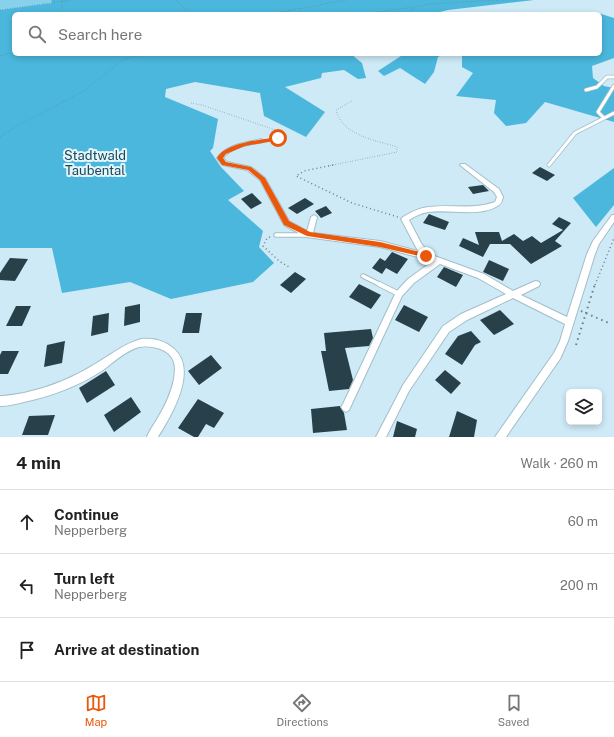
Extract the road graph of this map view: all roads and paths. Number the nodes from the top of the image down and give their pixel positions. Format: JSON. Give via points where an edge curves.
{"nodes":[{"id":1,"x":71,"y":0,"type":"edge"},
{"id":2,"x":176,"y":0,"type":"edge"},
{"id":3,"x":346,"y":0,"type":"edge"},
{"id":4,"x":496,"y":0,"type":"edge"},
{"id":5,"x":518,"y":0,"type":"edge"},
{"id":6,"x":62,"y":1,"type":"edge"},
{"id":7,"x":417,"y":6,"type":"junction"},
{"id":8,"x":0,"y":10,"type":"edge"},
{"id":9,"x":62,"y":12,"type":"edge"},
{"id":10,"x":189,"y":12,"type":"edge"},
{"id":11,"x":282,"y":12,"type":"edge"},
{"id":12,"x":380,"y":12,"type":"edge"},
{"id":13,"x":408,"y":12,"type":"edge"},
{"id":14,"x":12,"y":53,"type":"edge"},
{"id":15,"x":0,"y":56,"type":"edge"},
{"id":16,"x":136,"y":56,"type":"edge"},
{"id":17,"x":614,"y":77,"type":"edge"},
{"id":18,"x":614,"y":86,"type":"edge"},
{"id":19,"x":586,"y":90,"type":"dead end"},
{"id":20,"x":352,"y":101,"type":"dead end"},
{"id":21,"x":191,"y":102,"type":"dead end"},
{"id":22,"x":614,"y":113,"type":"edge"},
{"id":23,"x":603,"y":117,"type":"junction"},
{"id":24,"x":0,"y":137,"type":"edge"},
{"id":25,"x":261,"y":141,"type":"joint"},
{"id":26,"x":463,"y":164,"type":"dead end"},
{"id":27,"x":549,"y":165,"type":"dead end"},
{"id":28,"x":314,"y":217,"type":"dead end"},
{"id":29,"x":614,"y":217,"type":"edge"},
{"id":30,"x":406,"y":219,"type":"junction"},
{"id":31,"x":276,"y":235,"type":"joint"},
{"id":32,"x":309,"y":235,"type":"junction"},
{"id":33,"x":614,"y":238,"type":"edge"},
{"id":34,"x":426,"y":256,"type":"junction"},
{"id":35,"x":439,"y":260,"type":"junction"},
{"id":36,"x":289,"y":267,"type":"dead end"},
{"id":37,"x":363,"y":276,"type":"dead end"},
{"id":38,"x":536,"y":284,"type":"dead end"},
{"id":39,"x":399,"y":294,"type":"junction"},
{"id":40,"x":514,"y":295,"type":"junction"},
{"id":41,"x":574,"y":308,"type":"junction"},
{"id":42,"x":587,"y":314,"type":"junction"},
{"id":43,"x":569,"y":322,"type":"junction"},
{"id":44,"x":611,"y":324,"type":"dead end"},
{"id":45,"x":576,"y":345,"type":"dead end"},
{"id":46,"x":0,"y":401,"type":"edge"},
{"id":47,"x":346,"y":407,"type":"dead end"},
{"id":48,"x":152,"y":437,"type":"edge"},
{"id":49,"x":381,"y":437,"type":"edge"},
{"id":50,"x":500,"y":437,"type":"edge"}],
"edges":[{"from":1,"to":6,"type":"path"},
{"from":2,"to":10,"type":"path"},
{"from":3,"to":11,"type":"path"},
{"from":4,"to":5,"type":"path"},
{"from":4,"to":7,"type":"path"},
{"from":6,"to":8,"type":"path"},
{"from":6,"to":9,"type":"path"},
{"from":7,"to":12,"type":"path"},
{"from":7,"to":13,"type":"path"},
{"from":14,"to":15,"type":"path"},
{"from":16,"to":24,"type":"path","via":[[122,60],[84,90]]},
{"from":17,"to":19,"type":"lane","via":[[607,77],[597,87]]},
{"from":18,"to":23,"type":"lane","via":[[598,112]]},
{"from":20,"to":30,"type":"path","via":[[336,110],[340,121],[361,136],[397,147],[397,152],[304,171],[296,176],[352,203]]},
{"from":21,"to":25,"type":"path","via":[[279,130],[285,135]]},
{"from":22,"to":23,"type":"lane"},
{"from":23,"to":27,"type":"lane","via":[[575,133]]},
{"from":25,"to":32,"type":"street","via":[[223,152],[220,158],[224,164],[249,168],[263,179],[286,223]]},
{"from":26,"to":30,"type":"street","via":[[497,191],[500,197],[498,203],[484,208],[428,209],[411,214]]},
{"from":28,"to":32,"type":"street"},
{"from":29,"to":41,"type":"street","via":[[594,248]]},
{"from":30,"to":34,"type":"street"},
{"from":31,"to":32,"type":"lane"},
{"from":31,"to":36,"type":"path","via":[[267,238],[263,246]]},
{"from":32,"to":34,"type":"street","via":[[380,244]]},
{"from":33,"to":42,"type":"path","via":[[598,276]]},
{"from":34,"to":35,"type":"street"},
{"from":35,"to":39,"type":"street","via":[[411,281]]},
{"from":35,"to":40,"type":"street","via":[[481,276]]},
{"from":37,"to":39,"type":"lane"},
{"from":38,"to":40,"type":"street"},
{"from":39,"to":47,"type":"street"},
{"from":40,"to":43,"type":"street"},
{"from":40,"to":49,"type":"street","via":[[464,317],[446,329],[406,388]]},
{"from":41,"to":42,"type":"path"},
{"from":41,"to":43,"type":"street"},
{"from":42,"to":44,"type":"path"},
{"from":42,"to":45,"type":"path"},
{"from":43,"to":50,"type":"street","via":[[557,356]]},
{"from":46,"to":48,"type":"street","via":[[58,388],[120,352],[140,343],[157,343],[171,350],[180,363],[173,400]]}]}
